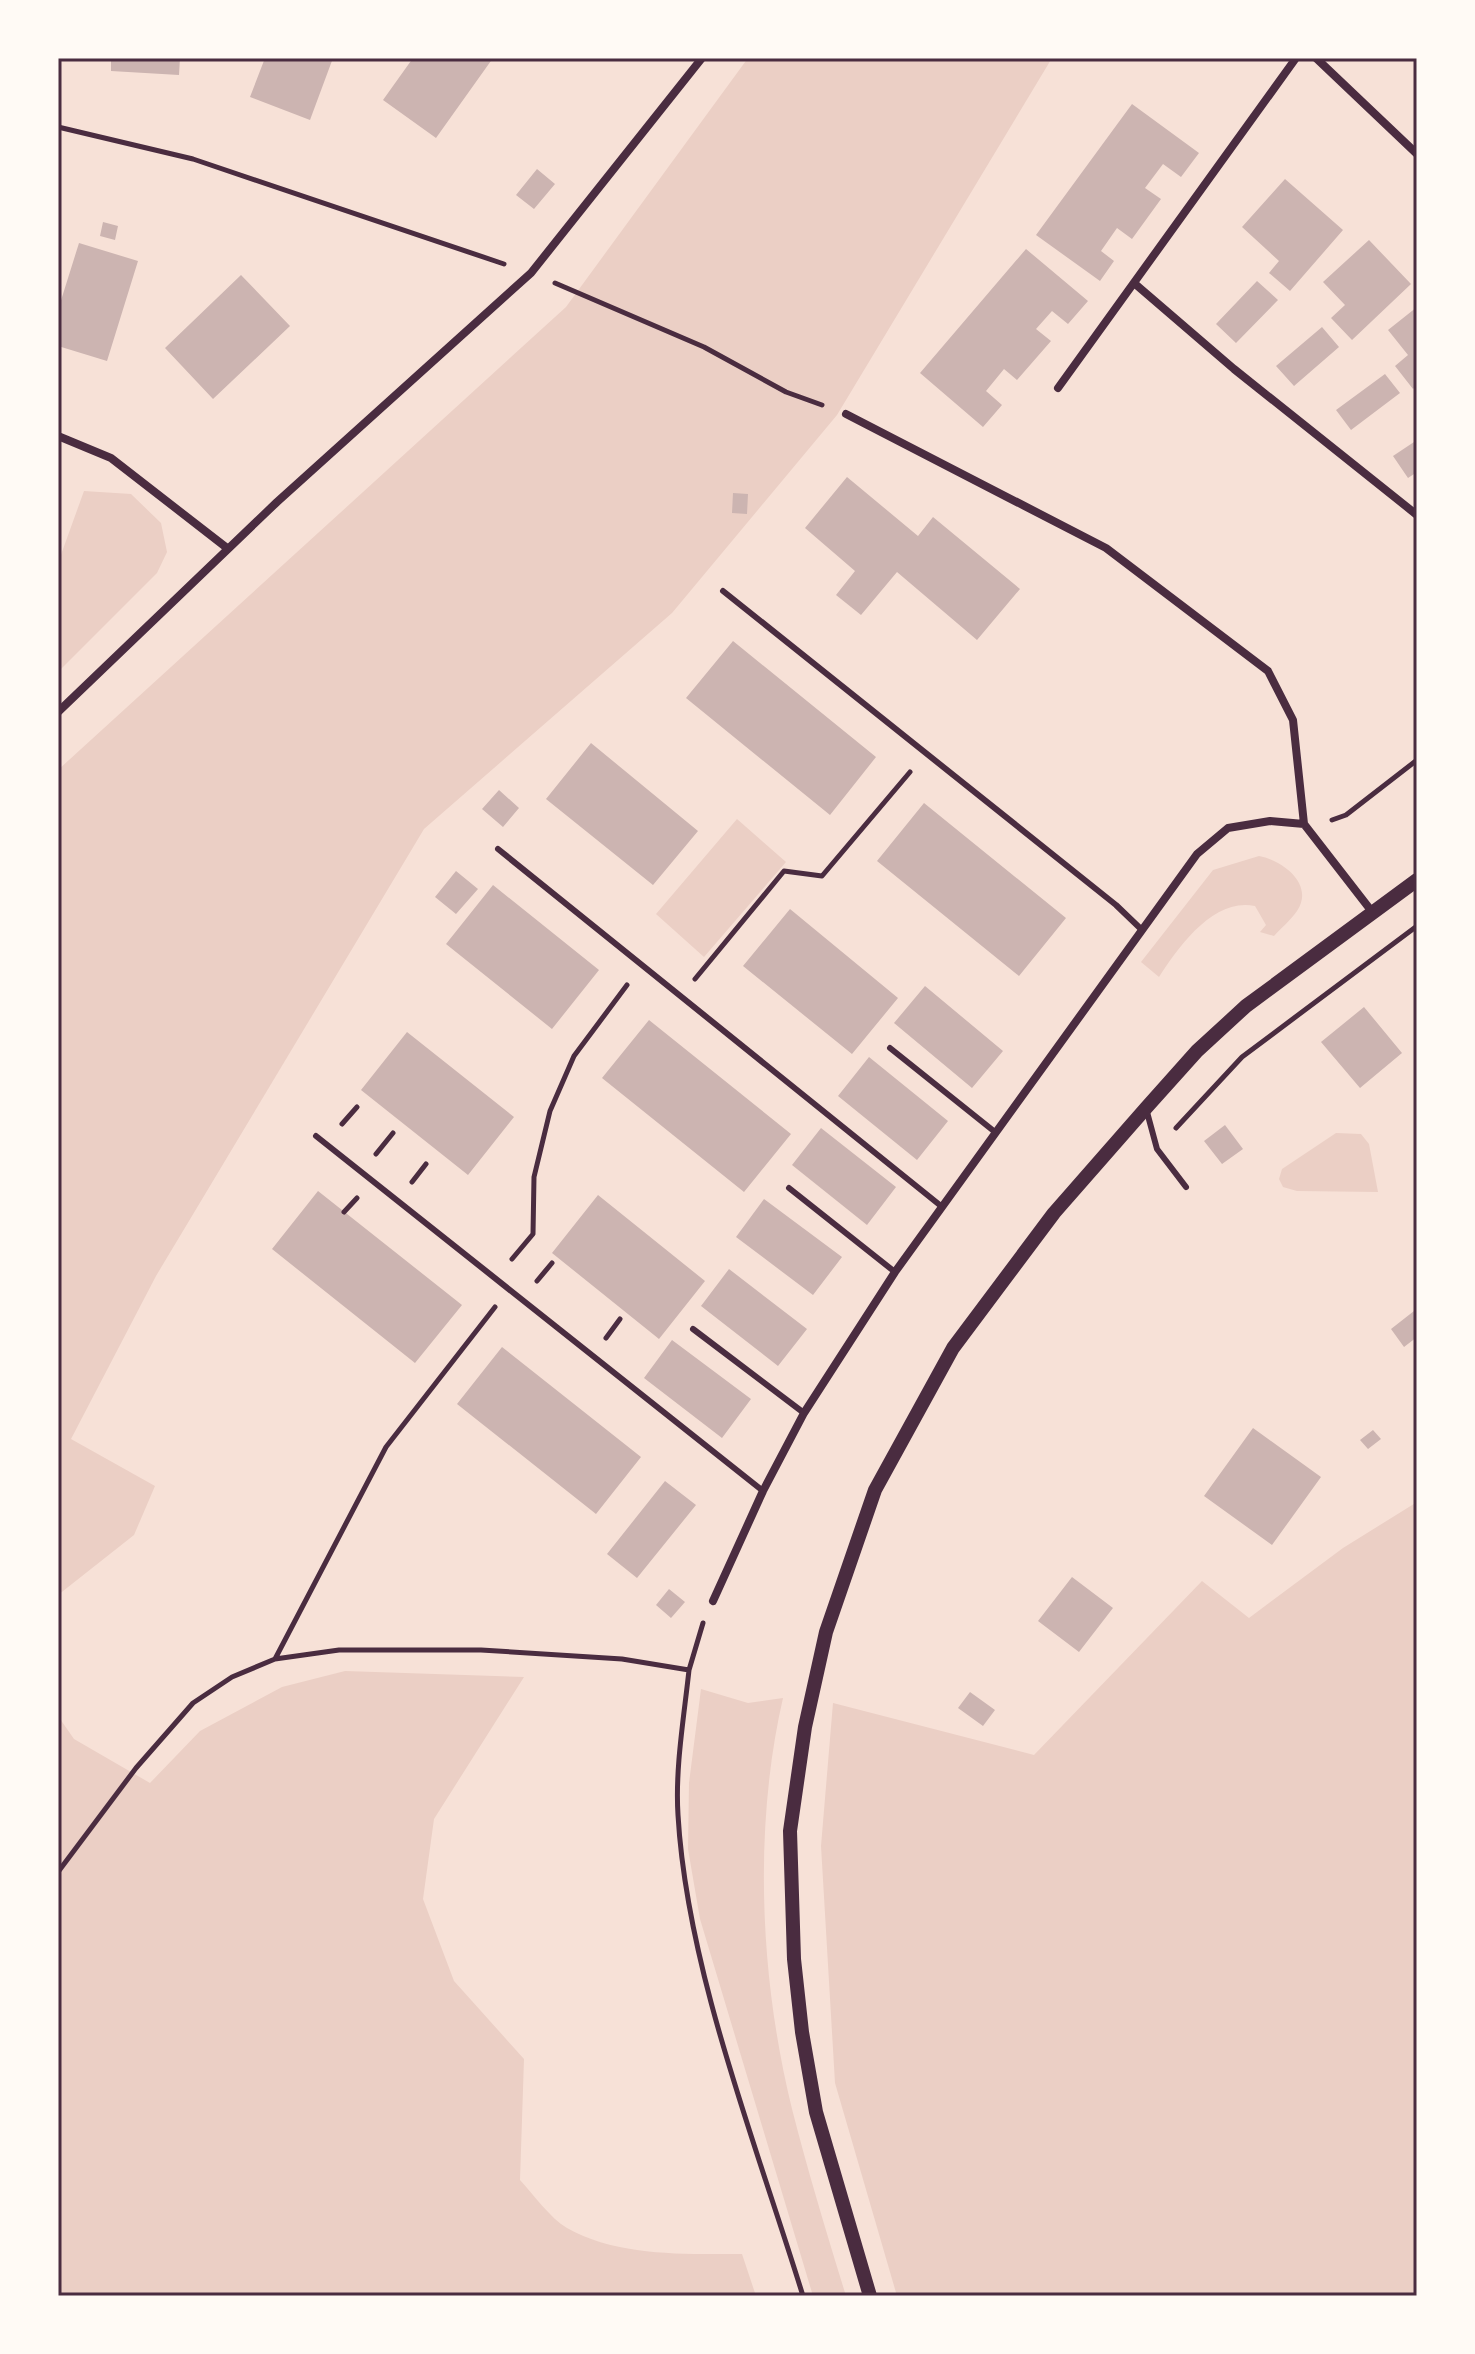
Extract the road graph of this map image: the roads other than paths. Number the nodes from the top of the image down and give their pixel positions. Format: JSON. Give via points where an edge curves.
{"nodes":[{"id":1,"x":702,"y":58,"type":"edge"},
{"id":2,"x":1296,"y":58,"type":"edge"},
{"id":3,"x":1316,"y":58,"type":"edge"},
{"id":4,"x":1417,"y":154,"type":"edge"},
{"id":5,"x":1134,"y":283,"type":"junction"},
{"id":6,"x":1058,"y":388,"type":"dead end"},
{"id":7,"x":846,"y":414,"type":"road end"},
{"id":8,"x":58,"y":436,"type":"edge"},
{"id":9,"x":1417,"y":515,"type":"edge"},
{"id":10,"x":227,"y":548,"type":"junction"},
{"id":11,"x":723,"y":591,"type":"dead end"},
{"id":12,"x":58,"y":712,"type":"edge"},
{"id":13,"x":1304,"y":824,"type":"junction"},
{"id":14,"x":498,"y":849,"type":"dead end"},
{"id":15,"x":1417,"y":880,"type":"edge"},
{"id":16,"x":1373,"y":913,"type":"junction"},
{"id":17,"x":1142,"y":930,"type":"junction"},
{"id":18,"x":890,"y":1048,"type":"dead end"},
{"id":19,"x":1146,"y":1108,"type":"junction"},
{"id":20,"x":995,"y":1132,"type":"junction"},
{"id":21,"x":316,"y":1136,"type":"dead end"},
{"id":22,"x":1186,"y":1187,"type":"dead end"},
{"id":23,"x":789,"y":1188,"type":"dead end"},
{"id":24,"x":941,"y":1206,"type":"junction"},
{"id":25,"x":895,"y":1272,"type":"junction"},
{"id":26,"x":693,"y":1329,"type":"dead end"},
{"id":27,"x":804,"y":1413,"type":"junction"},
{"id":28,"x":763,"y":1491,"type":"junction"},
{"id":29,"x":713,"y":1601,"type":"road end"},
{"id":30,"x":870,"y":2296,"type":"edge"}],
"edges":[{"from":1,"to":10,"type":"street","via":[[531,273]]},
{"from":2,"to":5,"type":"street"},
{"from":3,"to":4,"type":"street"},
{"from":5,"to":6,"type":"street"},
{"from":5,"to":9,"type":"street"},
{"from":7,"to":13,"type":"street","via":[[1106,548],[1268,671],[1293,720]]},
{"from":8,"to":10,"type":"street","via":[[111,458]]},
{"from":10,"to":12,"type":"street"},
{"from":11,"to":17,"type":"lane"},
{"from":13,"to":16,"type":"street"},
{"from":13,"to":17,"type":"street","via":[[1270,821],[1228,828],[1197,854]]},
{"from":14,"to":24,"type":"lane"},
{"from":15,"to":16,"type":"street"},
{"from":16,"to":19,"type":"street","via":[[1246,1006]]},
{"from":17,"to":20,"type":"street"},
{"from":18,"to":20,"type":"lane"},
{"from":19,"to":22,"type":"lane","via":[[1157,1149]]},
{"from":19,"to":30,"type":"street","via":[[1054,1213],[953,1348],[875,1490],[823,1645],[790,1831],[794,1959],[816,2112]]},
{"from":20,"to":24,"type":"street"},
{"from":21,"to":28,"type":"lane"},
{"from":23,"to":25,"type":"lane"},
{"from":24,"to":25,"type":"street"},
{"from":25,"to":27,"type":"street"},
{"from":26,"to":27,"type":"lane"},
{"from":27,"to":28,"type":"street"},
{"from":28,"to":29,"type":"street"}]}
